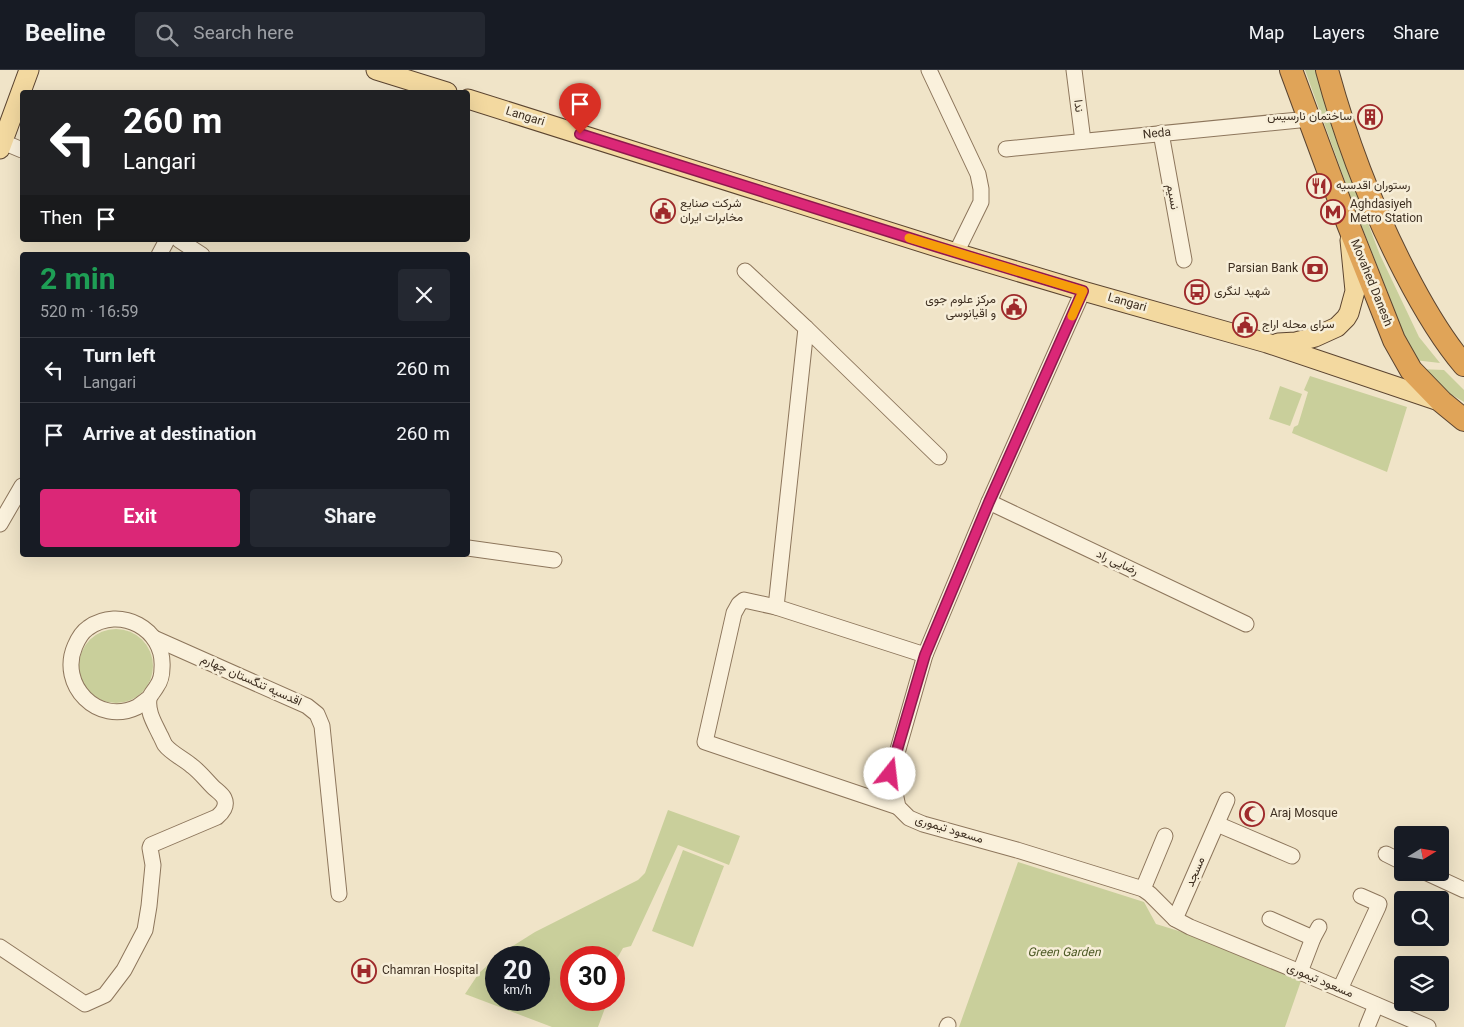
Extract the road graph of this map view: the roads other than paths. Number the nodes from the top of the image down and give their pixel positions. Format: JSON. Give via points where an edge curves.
{"nodes":[{"id":1,"x":28,"y":70,"type":"edge"},
{"id":2,"x":376,"y":70,"type":"edge"},
{"id":3,"x":929,"y":70,"type":"edge"},
{"id":4,"x":1074,"y":70,"type":"edge"},
{"id":5,"x":1290,"y":70,"type":"edge"},
{"id":6,"x":1327,"y":70,"type":"edge"},
{"id":7,"x":21,"y":90,"type":"edge"},
{"id":8,"x":441,"y":90,"type":"edge"},
{"id":9,"x":20,"y":92,"type":"edge"},
{"id":10,"x":470,"y":100,"type":"edge"},
{"id":11,"x":1309,"y":119,"type":"junction"},
{"id":12,"x":1161,"y":133,"type":"junction"},
{"id":13,"x":1083,"y":141,"type":"junction"},
{"id":14,"x":1,"y":145,"type":"edge"},
{"id":15,"x":1006,"y":149,"type":"dead end"},
{"id":16,"x":20,"y":150,"type":"edge"},
{"id":17,"x":1348,"y":224,"type":"junction"},
{"id":18,"x":182,"y":242,"type":"edge"},
{"id":19,"x":197,"y":252,"type":"edge"},
{"id":20,"x":956,"y":253,"type":"junction"},
{"id":21,"x":1184,"y":260,"type":"dead end"},
{"id":22,"x":745,"y":271,"type":"dead end"},
{"id":23,"x":1083,"y":291,"type":"junction"},
{"id":24,"x":806,"y":328,"type":"junction"},
{"id":25,"x":1267,"y":343,"type":"junction"},
{"id":26,"x":1464,"y":365,"type":"edge"},
{"id":27,"x":1442,"y":402,"type":"junction"},
{"id":28,"x":1464,"y":420,"type":"edge"},
{"id":29,"x":939,"y":457,"type":"dead end"},
{"id":30,"x":20,"y":489,"type":"edge"},
{"id":31,"x":989,"y":502,"type":"junction"},
{"id":32,"x":0,"y":524,"type":"edge"},
{"id":33,"x":470,"y":548,"type":"edge"},
{"id":34,"x":554,"y":560,"type":"dead end"},
{"id":35,"x":776,"y":607,"type":"junction"},
{"id":36,"x":1246,"y":624,"type":"dead end"},
{"id":37,"x":154,"y":638,"type":"junction"},
{"id":38,"x":925,"y":655,"type":"junction"},
{"id":39,"x":149,"y":698,"type":"junction"},
{"id":40,"x":1227,"y":800,"type":"dead end"},
{"id":41,"x":898,"y":807,"type":"junction"},
{"id":42,"x":1217,"y":824,"type":"junction"},
{"id":43,"x":1165,"y":836,"type":"dead end"},
{"id":44,"x":1386,"y":854,"type":"dead end"},
{"id":45,"x":1292,"y":856,"type":"dead end"},
{"id":46,"x":1394,"y":858,"type":"edge"},
{"id":47,"x":1444,"y":881,"type":"edge"},
{"id":48,"x":1143,"y":889,"type":"junction"},
{"id":49,"x":1464,"y":890,"type":"edge"},
{"id":50,"x":340,"y":894,"type":"dead end"},
{"id":51,"x":1361,"y":896,"type":"dead end"},
{"id":52,"x":1176,"y":919,"type":"junction"},
{"id":53,"x":1270,"y":919,"type":"dead end"},
{"id":54,"x":0,"y":947,"type":"edge"},
{"id":55,"x":1300,"y":972,"type":"junction"},
{"id":56,"x":1340,"y":989,"type":"junction"},
{"id":57,"x":1376,"y":1005,"type":"junction"},
{"id":58,"x":1367,"y":1027,"type":"edge"},
{"id":59,"x":1428,"y":1027,"type":"edge"}],
"edges":[{"from":1,"to":7,"type":"main road"},
{"from":2,"to":8,"type":"main road"},
{"from":3,"to":20,"type":"street","via":[[978,174],[981,189],[981,202]]},
{"from":4,"to":13,"type":"street","name":"ندا"},
{"from":5,"to":11,"type":"highway","name":"Movahed Danesh"},
{"from":6,"to":26,"type":"highway","via":[[1339,114],[1372,203],[1394,251],[1435,327]]},
{"from":9,"to":14,"type":"main road"},
{"from":10,"to":20,"type":"main road","name":"Langari"},
{"from":11,"to":12,"type":"street","name":"Neda"},
{"from":11,"to":17,"type":"highway","name":"Movahed Danesh"},
{"from":12,"to":13,"type":"street","name":"Neda"},
{"from":12,"to":21,"type":"street","name":"نسیم"},
{"from":13,"to":15,"type":"street","name":"Neda"},
{"from":14,"to":16,"type":"street"},
{"from":17,"to":25,"type":"main road","via":[[1355,291],[1346,318],[1336,327],[1308,340]]},
{"from":17,"to":27,"type":"highway","name":"Movahed Danesh","via":[[1394,340],[1411,370]]},
{"from":18,"to":19,"type":"street"},
{"from":20,"to":23,"type":"main road","name":"Langari"},
{"from":22,"to":24,"type":"street"},
{"from":23,"to":25,"type":"main road","name":"Langari"},
{"from":23,"to":31,"type":"street"},
{"from":24,"to":29,"type":"street"},
{"from":24,"to":35,"type":"street"},
{"from":25,"to":27,"type":"main road","name":"Langari"},
{"from":27,"to":28,"type":"highway","name":"Movahed Danesh"},
{"from":30,"to":32,"type":"street"},
{"from":31,"to":36,"type":"street","name":"رضایی راد"},
{"from":31,"to":38,"type":"street"},
{"from":33,"to":34,"type":"street"},
{"from":35,"to":38,"type":"street"},
{"from":35,"to":41,"type":"street","name":"مسعود تیموری","via":[[744,600],[734,613],[705,742]]},
{"from":37,"to":39,"type":"street","via":[[161,653],[162,669],[158,685]]},
{"from":37,"to":39,"type":"street","via":[[130,621],[101,621],[77,640],[70,669],[82,696],[94,706],[108,711],[123,711],[137,707]]},
{"from":37,"to":50,"type":"street","name":"اقدسیه تنگستان چهارم","via":[[307,706],[317,714],[322,726]]},
{"from":38,"to":41,"type":"street","via":[[890,774]]},
{"from":39,"to":54,"type":"street","via":[[150,714],[166,746],[193,766],[224,798],[225,808],[217,817],[151,845],[153,866],[145,930],[124,970],[105,995],[85,1004]]},
{"from":40,"to":42,"type":"street","name":"مسجد"},
{"from":41,"to":48,"type":"street","name":"مسعود تیموری","via":[[909,818],[923,824]]},
{"from":42,"to":45,"type":"street"},
{"from":42,"to":52,"type":"street","name":"مسجد"},
{"from":43,"to":48,"type":"street"},
{"from":44,"to":46,"type":"street"},
{"from":47,"to":49,"type":"street"},
{"from":48,"to":52,"type":"street","name":"مسعود تیموری"},
{"from":51,"to":56,"type":"street","via":[[1377,903],[1378,907]]},
{"from":52,"to":55,"type":"street","name":"مسعود تیموری","via":[[1190,928]]},
{"from":53,"to":55,"type":"street","via":[[1316,932]]},
{"from":55,"to":56,"type":"street","name":"مسعود تیموری"},
{"from":56,"to":57,"type":"street","name":"مسعود تیموری"},
{"from":57,"to":58,"type":"street"},
{"from":57,"to":59,"type":"street","name":"مسعود تیموری"}]}
